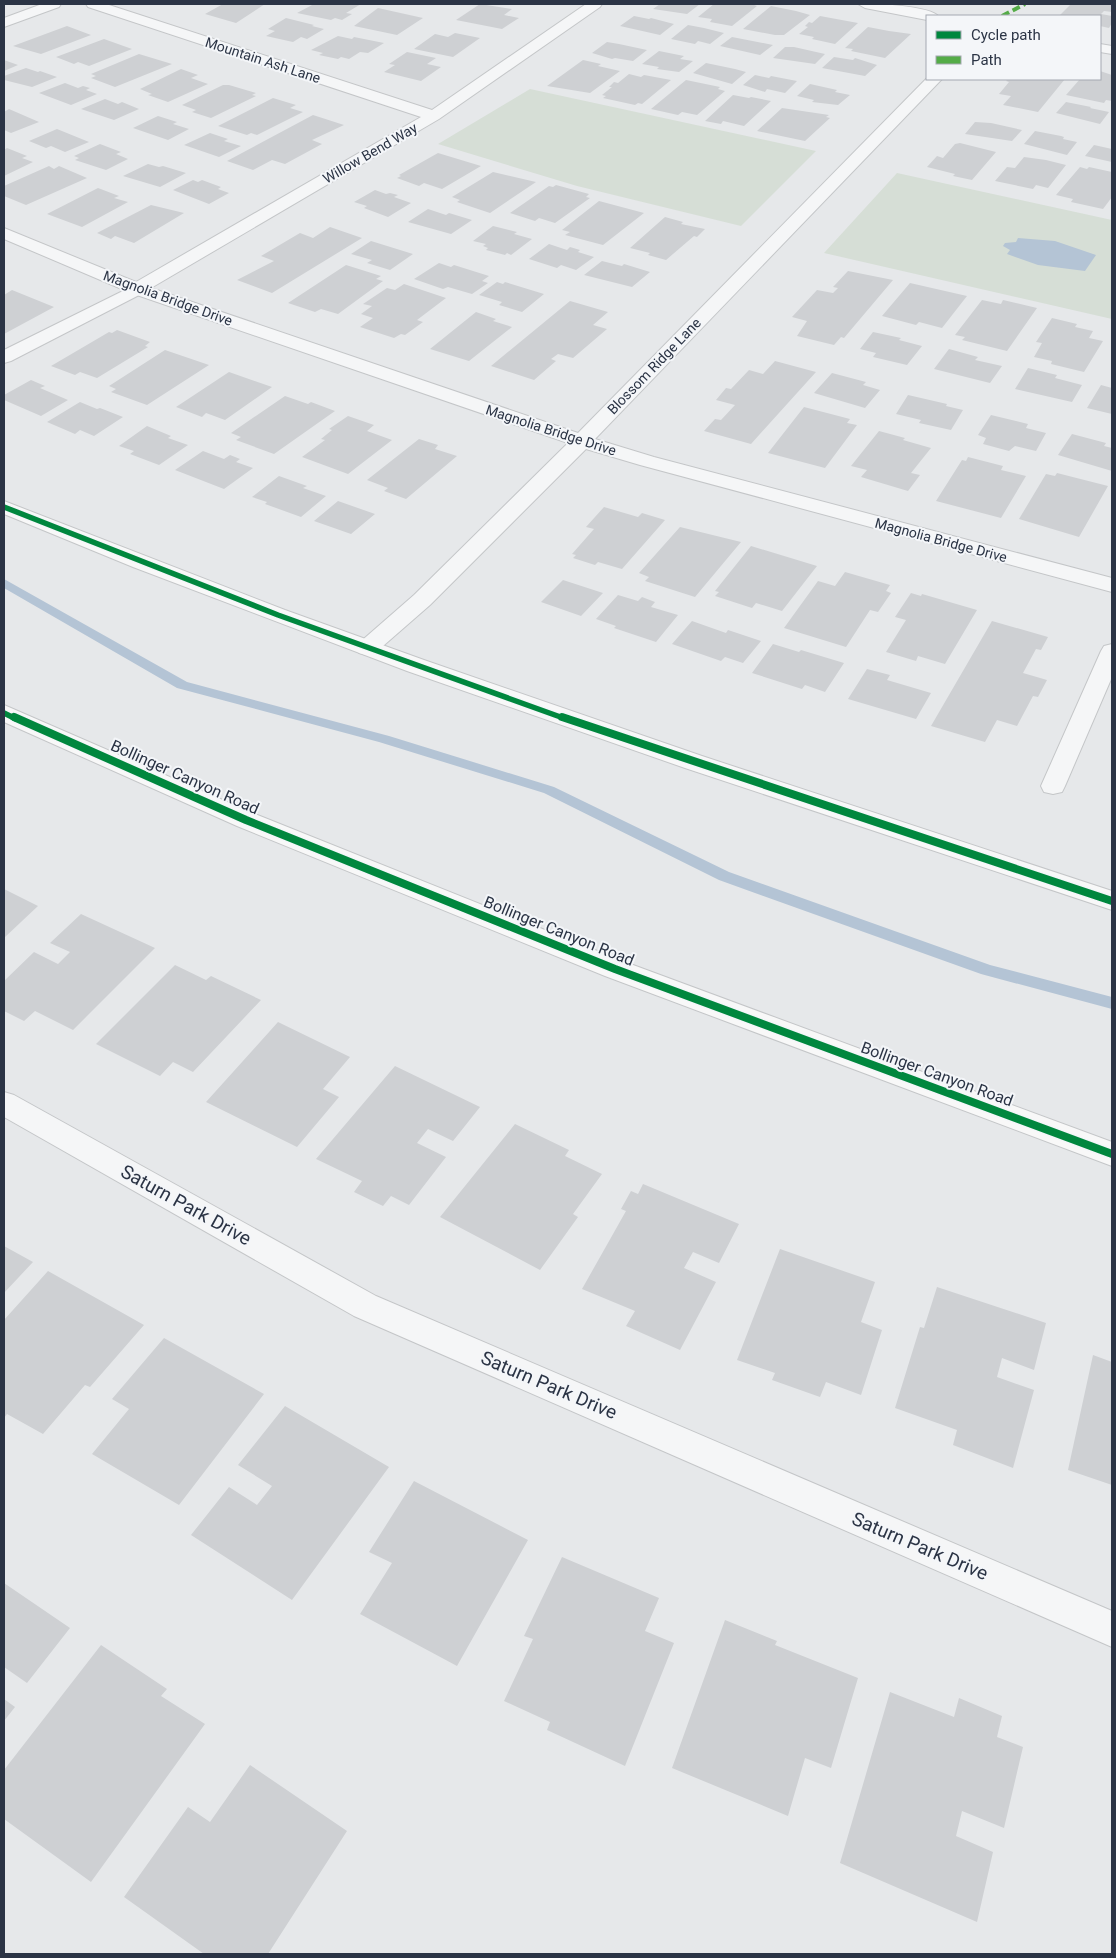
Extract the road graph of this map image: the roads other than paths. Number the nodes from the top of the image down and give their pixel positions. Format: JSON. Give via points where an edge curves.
{"nodes":[{"id":1,"x":54,"y":4,"type":"edge"},
{"id":2,"x":93,"y":4,"type":"edge"},
{"id":3,"x":595,"y":4,"type":"edge"},
{"id":4,"x":865,"y":4,"type":"edge"},
{"id":5,"x":926,"y":15,"type":"edge"},
{"id":6,"x":4,"y":23,"type":"edge"},
{"id":7,"x":934,"y":80,"type":"edge"},
{"id":8,"x":434,"y":116,"type":"junction"},
{"id":9,"x":4,"y":233,"type":"edge"},
{"id":10,"x":136,"y":289,"type":"junction"},
{"id":11,"x":4,"y":357,"type":"edge"},
{"id":12,"x":583,"y":440,"type":"junction"},
{"id":13,"x":4,"y":507,"type":"edge"},
{"id":14,"x":1112,"y":585,"type":"edge"},
{"id":15,"x":368,"y":648,"type":"junction"},
{"id":16,"x":1112,"y":651,"type":"edge"},
{"id":17,"x":4,"y":713,"type":"edge"},
{"id":18,"x":1053,"y":786,"type":"dead end"},
{"id":19,"x":1112,"y":900,"type":"edge"},
{"id":20,"x":4,"y":1103,"type":"edge"},
{"id":21,"x":1112,"y":1154,"type":"edge"},
{"id":22,"x":1112,"y":1629,"type":"edge"}],
"edges":[{"from":1,"to":6,"type":"street"},
{"from":2,"to":8,"type":"street","name":"Mountain Ash Lane"},
{"from":3,"to":8,"type":"street","name":"Willow Bend Way"},
{"from":4,"to":5,"type":"street"},
{"from":7,"to":12,"type":"street","name":"Blossom Ridge Lane"},
{"from":8,"to":10,"type":"street","name":"Willow Bend Way"},
{"from":9,"to":10,"type":"street","name":"Magnolia Bridge Drive"},
{"from":10,"to":11,"type":"street","name":"Willow Bend Way"},
{"from":10,"to":12,"type":"street","name":"Magnolia Bridge Drive"},
{"from":12,"to":14,"type":"street","name":"Magnolia Bridge Drive","via":[[647,462]]},
{"from":12,"to":15,"type":"street","name":"Blossom Ridge Lane","via":[[422,600]]},
{"from":13,"to":15,"type":"main road","via":[[109,551]]},
{"from":15,"to":19,"type":"main road","via":[[758,784]]},
{"from":16,"to":18,"type":"street"},
{"from":17,"to":21,"type":"main road","name":"Bollinger Canyon Road","via":[[246,820],[615,969]]},
{"from":20,"to":22,"type":"street","name":"Saturn Park Drive","via":[[365,1306]]}]}
